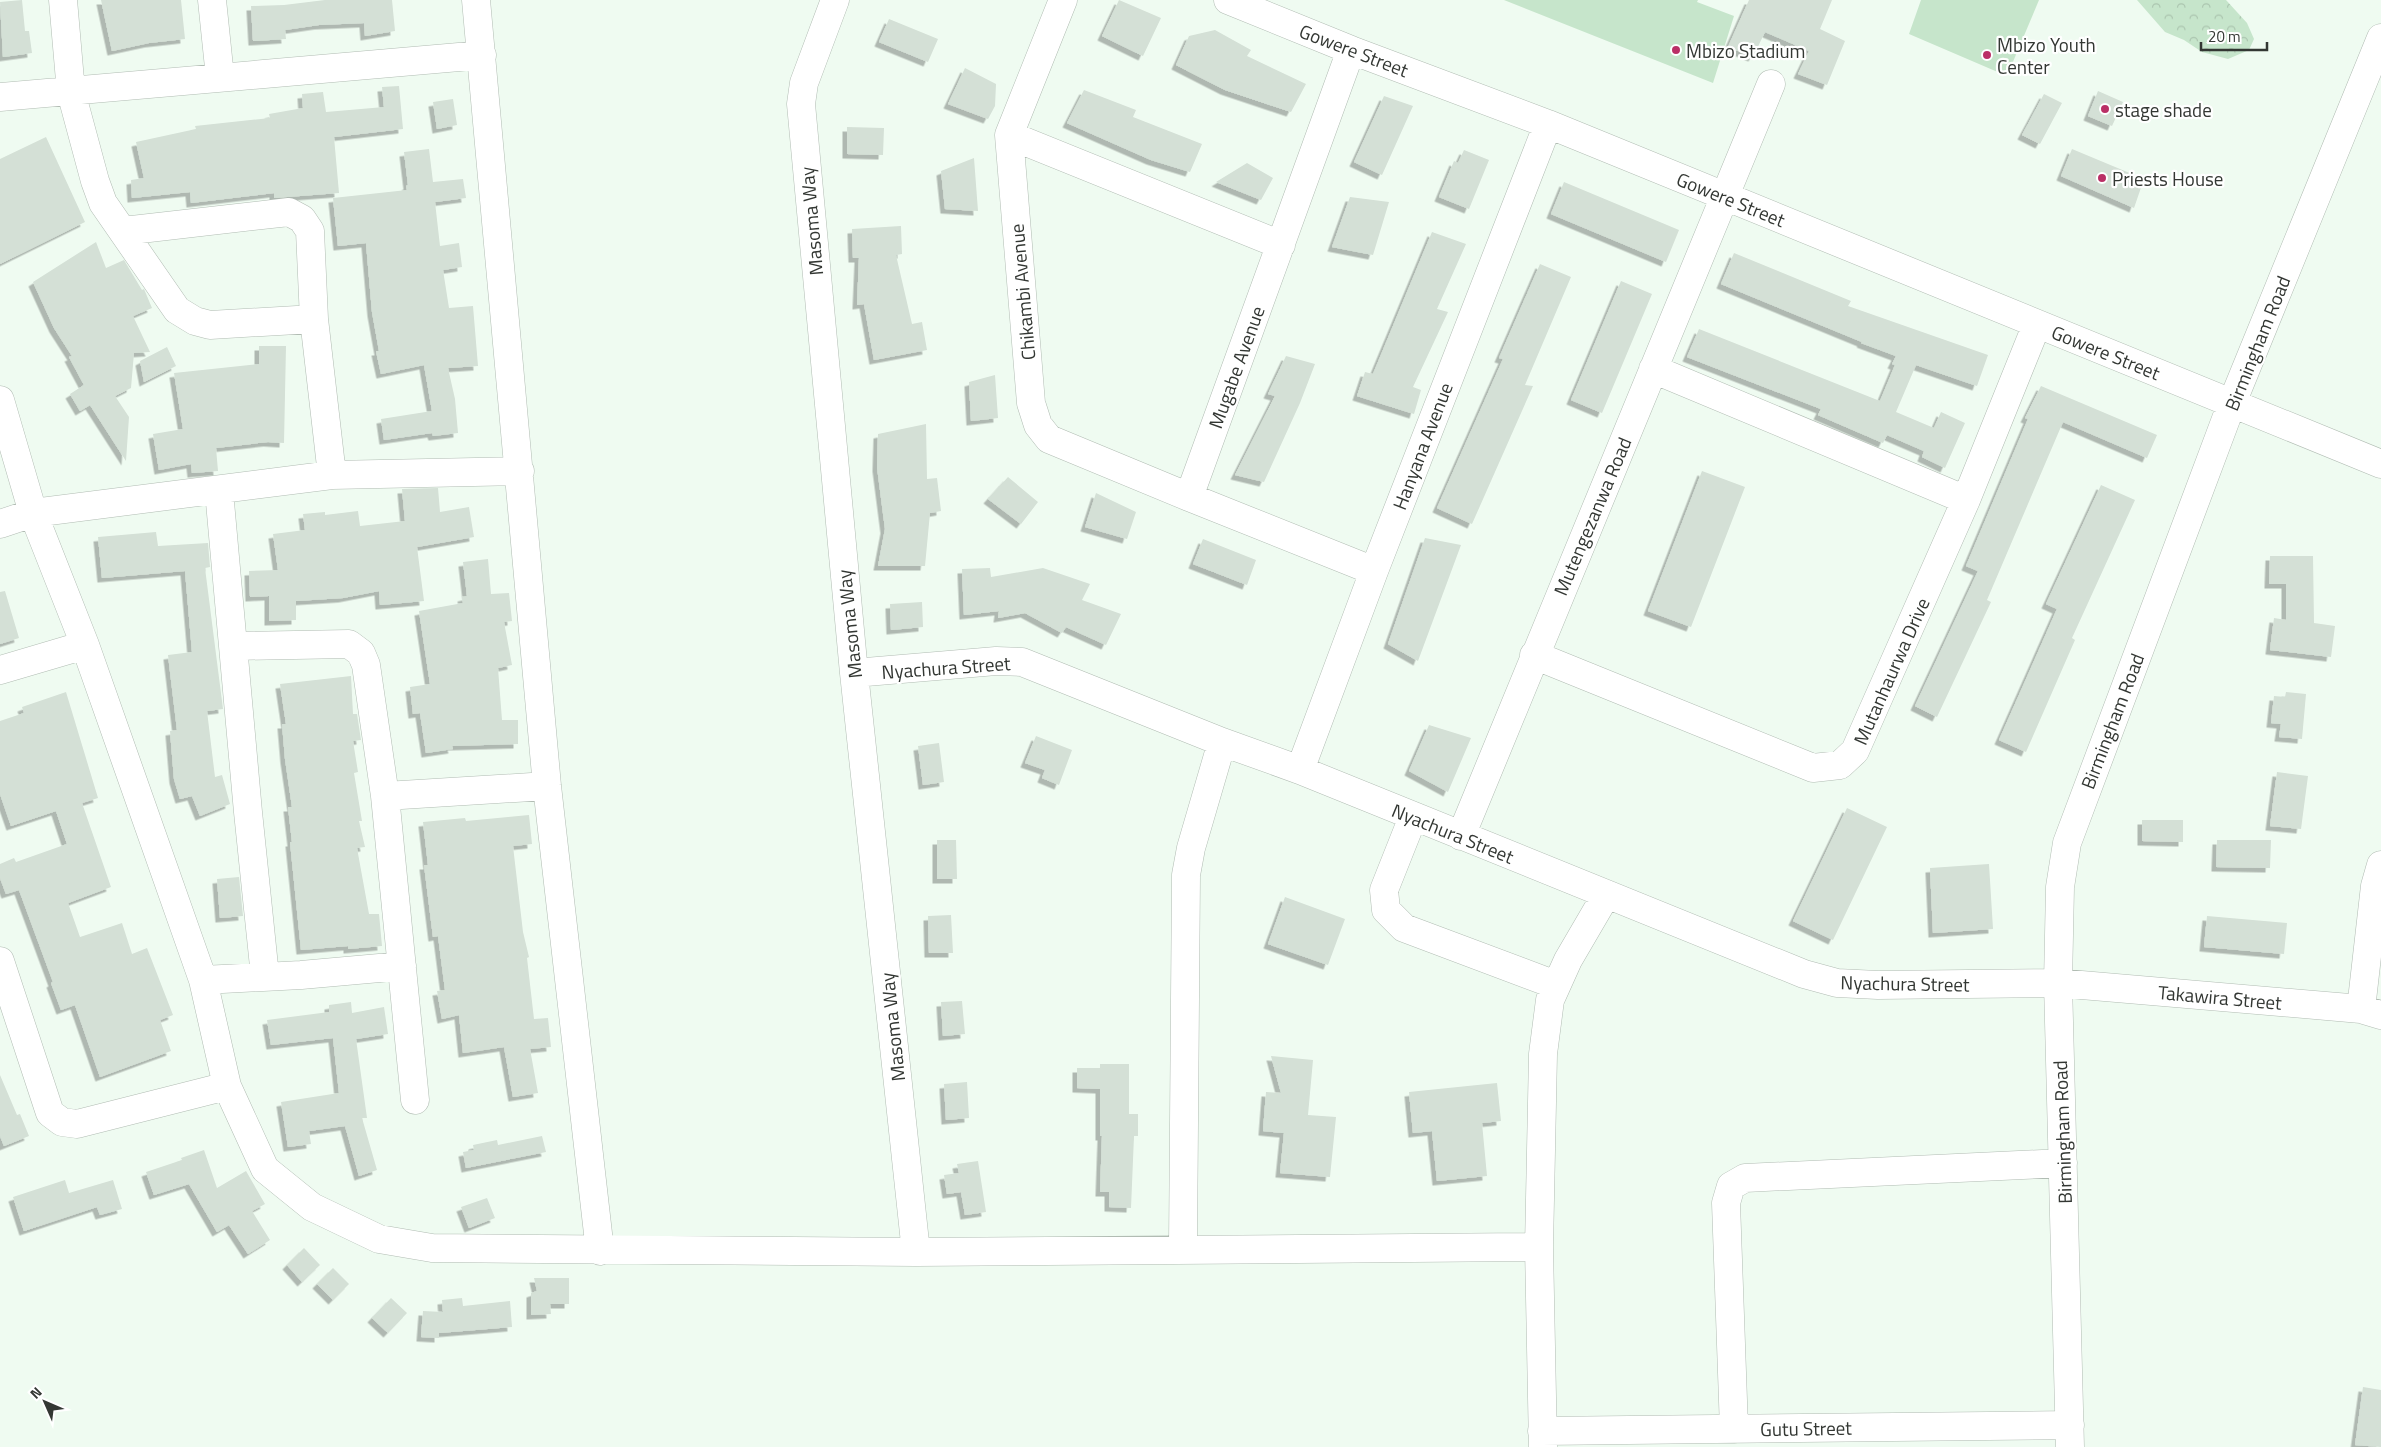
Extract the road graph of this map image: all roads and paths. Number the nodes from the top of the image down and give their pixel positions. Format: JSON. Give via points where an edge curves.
{"nodes":[{"id":1,"x":63,"y":0,"type":"edge"},
{"id":2,"x":212,"y":0,"type":"edge"},
{"id":3,"x":476,"y":0,"type":"edge"},
{"id":4,"x":835,"y":0,"type":"edge"},
{"id":5,"x":1063,"y":0,"type":"edge"},
{"id":6,"x":1228,"y":0,"type":"edge"},
{"id":7,"x":2381,"y":38,"type":"edge"},
{"id":8,"x":1351,"y":50,"type":"junction"},
{"id":9,"x":482,"y":55,"type":"junction"},
{"id":10,"x":220,"y":77,"type":"junction"},
{"id":11,"x":1771,"y":84,"type":"dead end"},
{"id":12,"x":71,"y":92,"type":"junction"},
{"id":13,"x":0,"y":97,"type":"edge"},
{"id":14,"x":1548,"y":124,"type":"junction"},
{"id":15,"x":1009,"y":134,"type":"junction"},
{"id":16,"x":1724,"y":196,"type":"junction"},
{"id":17,"x":122,"y":231,"type":"junction"},
{"id":18,"x":1281,"y":245,"type":"junction"},
{"id":19,"x":314,"y":319,"type":"junction"},
{"id":20,"x":2037,"y":324,"type":"junction"},
{"id":21,"x":1652,"y":369,"type":"junction"},
{"id":22,"x":0,"y":400,"type":"edge"},
{"id":23,"x":2232,"y":403,"type":"junction"},
{"id":24,"x":2381,"y":464,"type":"edge"},
{"id":25,"x":520,"y":471,"type":"junction"},
{"id":26,"x":332,"y":475,"type":"junction"},
{"id":27,"x":219,"y":491,"type":"junction"},
{"id":28,"x":1189,"y":497,"type":"junction"},
{"id":29,"x":1966,"y":500,"type":"junction"},
{"id":30,"x":33,"y":513,"type":"junction"},
{"id":31,"x":0,"y":524,"type":"edge"},
{"id":32,"x":1374,"y":571,"type":"junction"},
{"id":33,"x":85,"y":645,"type":"junction"},
{"id":34,"x":233,"y":646,"type":"junction"},
{"id":35,"x":1534,"y":655,"type":"junction"},
{"id":36,"x":0,"y":670,"type":"edge"},
{"id":37,"x":854,"y":674,"type":"junction"},
{"id":38,"x":1222,"y":742,"type":"junction"},
{"id":39,"x":1300,"y":770,"type":"junction"},
{"id":40,"x":547,"y":786,"type":"junction"},
{"id":41,"x":385,"y":796,"type":"junction"},
{"id":42,"x":1413,"y":816,"type":"junction"},
{"id":43,"x":1460,"y":836,"type":"junction"},
{"id":44,"x":2381,"y":866,"type":"edge"},
{"id":45,"x":1606,"y":895,"type":"junction"},
{"id":46,"x":0,"y":961,"type":"edge"},
{"id":47,"x":402,"y":966,"type":"junction"},
{"id":48,"x":265,"y":976,"type":"junction"},
{"id":49,"x":203,"y":980,"type":"junction"},
{"id":50,"x":2058,"y":983,"type":"junction"},
{"id":51,"x":1556,"y":985,"type":"junction"},
{"id":52,"x":2371,"y":1012,"type":"edge"},
{"id":53,"x":227,"y":1086,"type":"junction"},
{"id":54,"x":415,"y":1100,"type":"dead end"},
{"id":55,"x":2063,"y":1163,"type":"junction"},
{"id":56,"x":1539,"y":1247,"type":"junction"},
{"id":57,"x":1183,"y":1248,"type":"junction"},
{"id":58,"x":600,"y":1251,"type":"junction"},
{"id":59,"x":916,"y":1252,"type":"junction"},
{"id":60,"x":1734,"y":1429,"type":"junction"},
{"id":61,"x":2070,"y":1436,"type":"edge"},
{"id":62,"x":1542,"y":1439,"type":"edge"}],
"edges":[{"from":1,"to":12,"type":"street"},
{"from":2,"to":10,"type":"street"},
{"from":3,"to":9,"type":"street"},
{"from":4,"to":37,"type":"street","name":"Masoma Way","via":[[804,84],[800,104]]},
{"from":5,"to":15,"type":"street","name":"Chikambi Avenue"},
{"from":6,"to":8,"type":"street","name":"Gowere Street"},
{"from":7,"to":23,"type":"street","name":"Birmingham Road"},
{"from":8,"to":14,"type":"street","name":"Gowere Street"},
{"from":8,"to":18,"type":"street","name":"Mugabe Avenue"},
{"from":9,"to":10,"type":"street"},
{"from":9,"to":25,"type":"street"},
{"from":10,"to":12,"type":"street"},
{"from":11,"to":16,"type":"street","name":"Mutengezanwa Road"},
{"from":12,"to":13,"type":"street"},
{"from":12,"to":17,"type":"street","via":[[103,203]]},
{"from":14,"to":16,"type":"street","name":"Gowere Street"},
{"from":14,"to":32,"type":"street","name":"Hanyana Avenue"},
{"from":15,"to":18,"type":"street"},
{"from":15,"to":28,"type":"street","name":"Chikambi Avenue","via":[[1031,403],[1038,425],[1049,439]]},
{"from":16,"to":20,"type":"street","name":"Gowere Street"},
{"from":16,"to":21,"type":"street","name":"Mutengezanwa Road"},
{"from":17,"to":19,"type":"street","via":[[177,310],[195,321],[210,325]]},
{"from":17,"to":19,"type":"street","via":[[289,212],[302,219],[310,231]]},
{"from":18,"to":28,"type":"street","name":"Mugabe Avenue"},
{"from":19,"to":26,"type":"street"},
{"from":20,"to":23,"type":"street","name":"Gowere Street"},
{"from":20,"to":29,"type":"street","name":"Mutanhaurwa Drive"},
{"from":21,"to":29,"type":"street"},
{"from":21,"to":35,"type":"street","name":"Mutengezanwa Road"},
{"from":22,"to":30,"type":"street"},
{"from":23,"to":24,"type":"street","name":"Gowere Street"},
{"from":23,"to":50,"type":"street","name":"Birmingham Road","via":[[2067,843],[2060,887]]},
{"from":25,"to":26,"type":"street"},
{"from":25,"to":40,"type":"street"},
{"from":26,"to":27,"type":"street"},
{"from":27,"to":30,"type":"street"},
{"from":27,"to":34,"type":"street"},
{"from":28,"to":32,"type":"street"},
{"from":29,"to":35,"type":"street","name":"Mutanhaurwa Drive","via":[[1855,751],[1840,765],[1813,768]]},
{"from":30,"to":31,"type":"street"},
{"from":30,"to":33,"type":"street"},
{"from":32,"to":39,"type":"street","name":"Hanyana Avenue"},
{"from":33,"to":36,"type":"street"},
{"from":33,"to":49,"type":"street"},
{"from":34,"to":41,"type":"street","via":[[349,644],[361,654],[366,665]]},
{"from":34,"to":48,"type":"street"},
{"from":35,"to":43,"type":"street","name":"Mutengezanwa Road"},
{"from":37,"to":38,"type":"street","name":"Nyachura Street","via":[[996,661],[1022,662]]},
{"from":37,"to":59,"type":"street","name":"Masoma Way"},
{"from":38,"to":39,"type":"street","name":"Nyachura Street"},
{"from":38,"to":57,"type":"street","via":[[1186,875]]},
{"from":39,"to":42,"type":"street","name":"Nyachura Street"},
{"from":40,"to":41,"type":"street"},
{"from":40,"to":58,"type":"street"},
{"from":41,"to":47,"type":"street"},
{"from":42,"to":43,"type":"street","name":"Nyachura Street"},
{"from":42,"to":51,"type":"street","via":[[1384,890],[1386,910],[1404,928]]},
{"from":43,"to":45,"type":"street","name":"Nyachura Street"},
{"from":44,"to":52,"type":"street","via":[[2375,886]]},
{"from":45,"to":50,"type":"street","name":"Nyachura Street","via":[[1804,974],[1837,983]]},
{"from":45,"to":51,"type":"street"},
{"from":46,"to":53,"type":"street","via":[[50,1113],[62,1122],[77,1124]]},
{"from":47,"to":48,"type":"street"},
{"from":47,"to":54,"type":"street"},
{"from":48,"to":49,"type":"street"},
{"from":49,"to":53,"type":"street"},
{"from":50,"to":52,"type":"street","name":"Takawira Street"},
{"from":50,"to":55,"type":"street","name":"Birmingham Road"},
{"from":51,"to":56,"type":"street","via":[[1550,1000],[1542,1054]]},
{"from":53,"to":58,"type":"street","via":[[265,1169],[312,1208],[379,1240],[432,1248]]},
{"from":55,"to":60,"type":"street","via":[[1745,1178],[1731,1186],[1726,1203]]},
{"from":55,"to":61,"type":"street","name":"Birmingham Road"},
{"from":56,"to":57,"type":"street"},
{"from":56,"to":62,"type":"street"},
{"from":57,"to":59,"type":"street"},
{"from":58,"to":59,"type":"street"},
{"from":60,"to":61,"type":"street","name":"Gutu Street"},
{"from":60,"to":62,"type":"street","name":"Gutu Street"}]}
